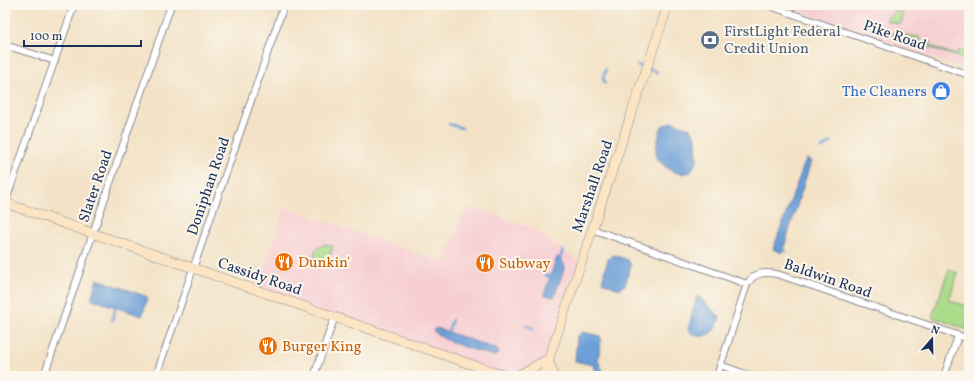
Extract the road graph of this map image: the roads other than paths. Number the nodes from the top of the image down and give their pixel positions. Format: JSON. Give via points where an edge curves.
{"nodes":[{"id":1,"x":74,"y":5,"type":"edge"},
{"id":2,"x":171,"y":5,"type":"edge"},
{"id":3,"x":284,"y":5,"type":"edge"},
{"id":4,"x":668,"y":5,"type":"edge"},
{"id":5,"x":767,"y":5,"type":"edge"},
{"id":6,"x":5,"y":45,"type":"edge"},
{"id":7,"x":55,"y":61,"type":"junction"},
{"id":8,"x":969,"y":75,"type":"edge"},
{"id":9,"x":5,"y":204,"type":"edge"},
{"id":10,"x":592,"y":230,"type":"junction"},
{"id":11,"x":93,"y":234,"type":"junction"},
{"id":12,"x":193,"y":269,"type":"junction"},
{"id":13,"x":747,"y":284,"type":"junction"},
{"id":14,"x":334,"y":316,"type":"junction"},
{"id":15,"x":958,"y":336,"type":"junction"},
{"id":16,"x":969,"y":339,"type":"edge"},
{"id":17,"x":548,"y":359,"type":"junction"},
{"id":18,"x":720,"y":366,"type":"junction"},
{"id":19,"x":44,"y":376,"type":"edge"},
{"id":20,"x":156,"y":376,"type":"edge"},
{"id":21,"x":314,"y":376,"type":"edge"},
{"id":22,"x":505,"y":376,"type":"edge"},
{"id":23,"x":517,"y":376,"type":"edge"},
{"id":24,"x":543,"y":376,"type":"edge"},
{"id":25,"x":554,"y":376,"type":"edge"},
{"id":26,"x":717,"y":376,"type":"edge"},
{"id":27,"x":751,"y":376,"type":"edge"},
{"id":28,"x":944,"y":376,"type":"edge"}],
"edges":[{"from":1,"to":7,"type":"street"},
{"from":2,"to":11,"type":"street","name":"Slater Road"},
{"from":3,"to":12,"type":"street","name":"Doniphan Road"},
{"from":4,"to":10,"type":"street","name":"Marshall Road"},
{"from":5,"to":8,"type":"street","name":"Pike Road"},
{"from":6,"to":7,"type":"street"},
{"from":7,"to":9,"type":"street"},
{"from":9,"to":11,"type":"street","name":"Cassidy Road"},
{"from":10,"to":13,"type":"street"},
{"from":10,"to":17,"type":"street","name":"Marshall Road"},
{"from":11,"to":12,"type":"street","name":"Cassidy Road"},
{"from":11,"to":19,"type":"street","name":"Slater Road"},
{"from":12,"to":14,"type":"street","name":"Cassidy Road"},
{"from":12,"to":20,"type":"street","name":"Doniphan Road"},
{"from":13,"to":15,"type":"street","name":"Baldwin Road","via":[[761,272],[778,274]]},
{"from":13,"to":18,"type":"street"},
{"from":14,"to":21,"type":"street"},
{"from":14,"to":22,"type":"street","name":"Cassidy Road"},
{"from":15,"to":16,"type":"street","name":"Baldwin Road"},
{"from":15,"to":28,"type":"street"},
{"from":17,"to":23,"type":"street"},
{"from":17,"to":24,"type":"street","name":"Marshall Road"},
{"from":17,"to":25,"type":"street"},
{"from":18,"to":26,"type":"street"},
{"from":18,"to":27,"type":"street"}]}
